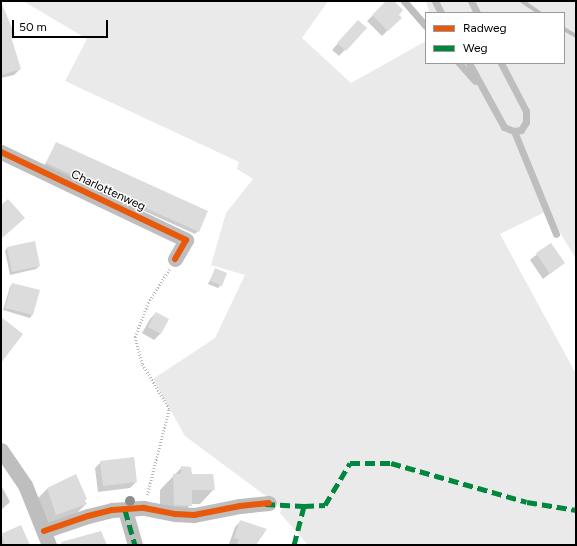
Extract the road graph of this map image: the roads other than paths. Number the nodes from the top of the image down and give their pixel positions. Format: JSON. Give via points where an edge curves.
{"nodes":[{"id":1,"x":404,"y":1,"type":"edge"},
{"id":2,"x":435,"y":1,"type":"edge"},
{"id":3,"x":471,"y":1,"type":"edge"},
{"id":4,"x":440,"y":12,"type":"edge"},
{"id":5,"x":476,"y":12,"type":"edge"},
{"id":6,"x":425,"y":25,"type":"edge"},
{"id":7,"x":460,"y":64,"type":"edge"},
{"id":8,"x":470,"y":64,"type":"edge"},
{"id":9,"x":502,"y":64,"type":"edge"},
{"id":10,"x":484,"y":91,"type":"junction"},
{"id":11,"x":514,"y":131,"type":"junction"},
{"id":12,"x":1,"y":152,"type":"edge"},
{"id":13,"x":556,"y":234,"type":"dead end"},
{"id":14,"x":175,"y":259,"type":"road end"},
{"id":15,"x":1,"y":450,"type":"edge"},
{"id":16,"x":268,"y":503,"type":"dead end"},
{"id":17,"x":125,"y":510,"type":"junction"},
{"id":18,"x":44,"y":531,"type":"junction"},
{"id":19,"x":49,"y":545,"type":"edge"},
{"id":20,"x":135,"y":545,"type":"edge"}],
"edges":[{"from":1,"to":6,"type":"lane"},
{"from":2,"to":4,"type":"lane"},
{"from":3,"to":5,"type":"lane"},
{"from":7,"to":10,"type":"lane"},
{"from":8,"to":10,"type":"lane"},
{"from":9,"to":11,"type":"lane","via":[[526,111],[526,122],[521,130]]},
{"from":10,"to":11,"type":"lane","via":[[504,127]]},
{"from":11,"to":13,"type":"lane"},
{"from":12,"to":14,"type":"street","name":"Charlottenweg","via":[[186,240]]},
{"from":15,"to":18,"type":"street","via":[[25,486]]},
{"from":16,"to":17,"type":"street","via":[[194,515],[144,508]]},
{"from":17,"to":18,"type":"street","via":[[112,510],[88,516]]},
{"from":17,"to":20,"type":"street"},
{"from":18,"to":19,"type":"street"}]}
